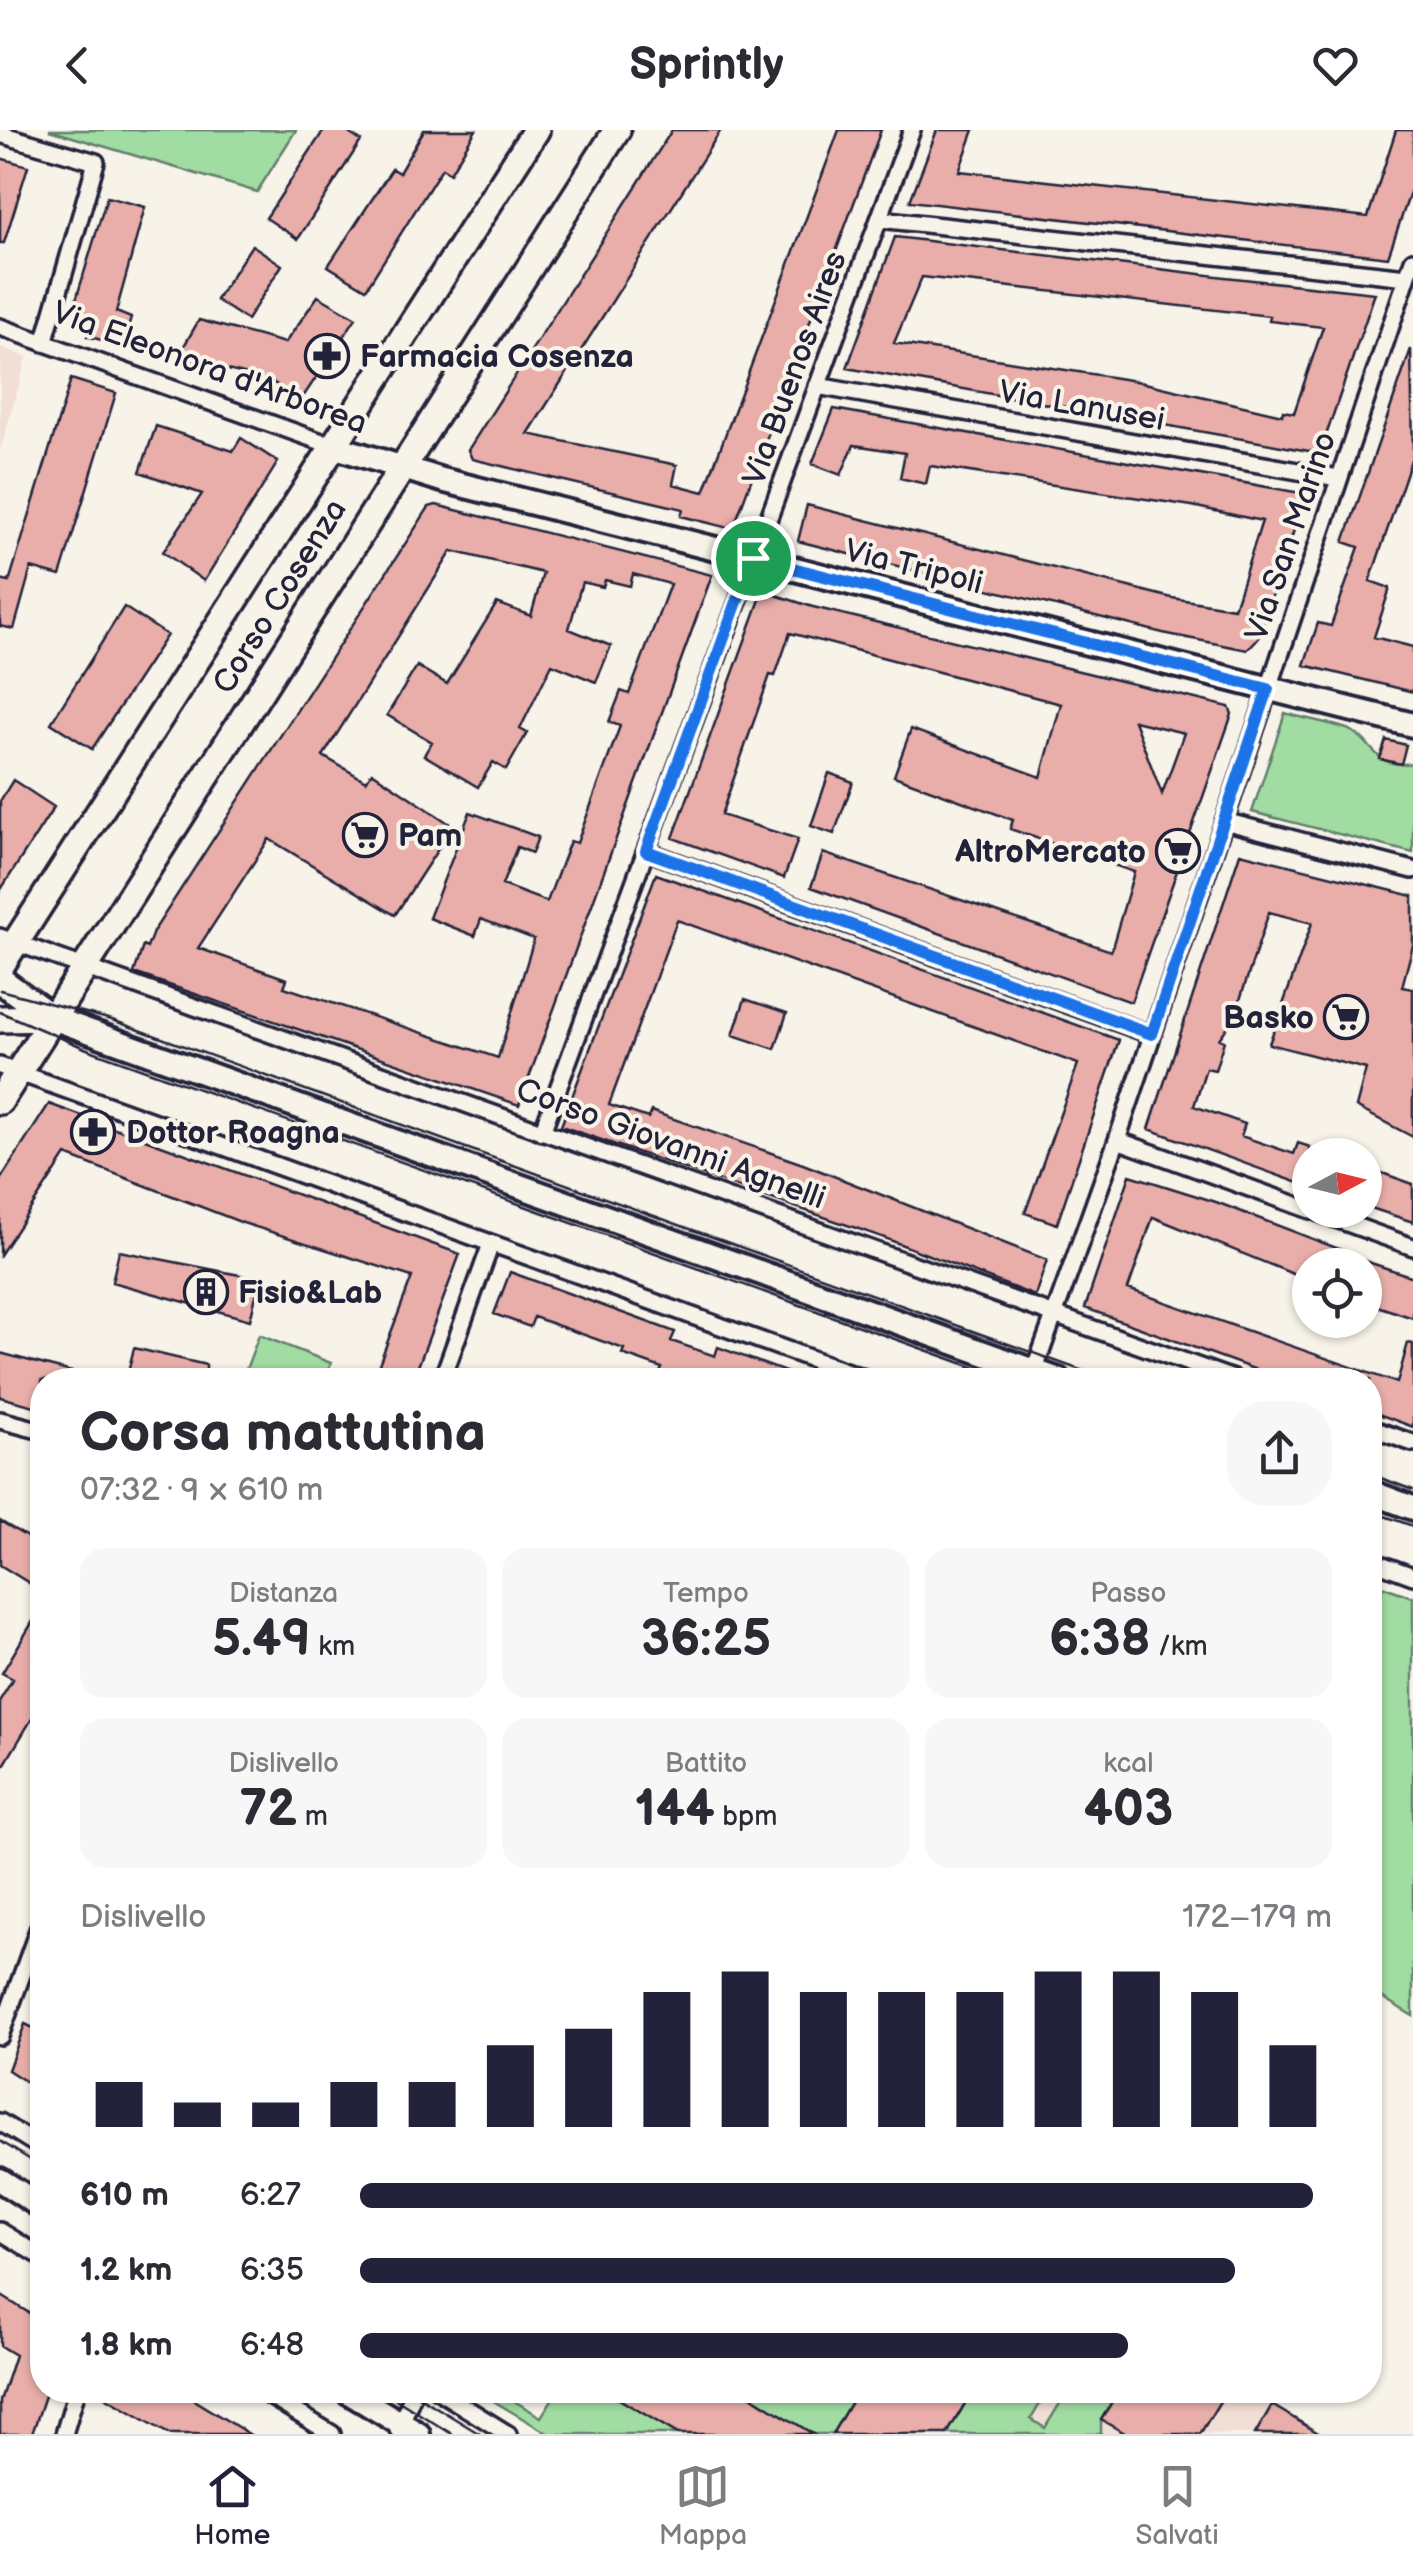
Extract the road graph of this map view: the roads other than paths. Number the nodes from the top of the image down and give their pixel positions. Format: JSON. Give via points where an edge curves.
{"nodes":[{"id":1,"x":536,"y":130,"type":"edge"},
{"id":2,"x":617,"y":130,"type":"edge"},
{"id":3,"x":912,"y":130,"type":"edge"},
{"id":4,"x":0,"y":134,"type":"edge"},
{"id":5,"x":879,"y":219,"type":"junction"},
{"id":6,"x":1413,"y":260,"type":"edge"},
{"id":7,"x":1407,"y":277,"type":"junction"},
{"id":8,"x":0,"y":327,"type":"edge"},
{"id":9,"x":44,"y":343,"type":"junction"},
{"id":10,"x":817,"y":386,"type":"junction"},
{"id":11,"x":336,"y":448,"type":"junction"},
{"id":12,"x":398,"y":468,"type":"junction"},
{"id":13,"x":1338,"y":478,"type":"junction"},
{"id":14,"x":753,"y":558,"type":"junction"},
{"id":15,"x":1268,"y":689,"type":"junction"},
{"id":16,"x":1413,"y":725,"type":"edge"},
{"id":17,"x":1224,"y":821,"type":"junction"},
{"id":18,"x":646,"y":851,"type":"junction"},
{"id":19,"x":1413,"y":870,"type":"edge"},
{"id":20,"x":4,"y":957,"type":"edge"},
{"id":21,"x":84,"y":966,"type":"junction"},
{"id":22,"x":52,"y":1018,"type":"junction"},
{"id":23,"x":0,"y":1019,"type":"edge"},
{"id":24,"x":1152,"y":1034,"type":"junction"},
{"id":25,"x":6,"y":1066,"type":"edge"},
{"id":26,"x":0,"y":1100,"type":"edge"},
{"id":27,"x":542,"y":1132,"type":"junction"},
{"id":28,"x":1116,"y":1140,"type":"junction"},
{"id":29,"x":1292,"y":1204,"type":"edge"},
{"id":30,"x":1360,"y":1228,"type":"edge"},
{"id":31,"x":492,"y":1244,"type":"junction"},
{"id":32,"x":1413,"y":1247,"type":"edge"},
{"id":33,"x":1056,"y":1316,"type":"junction"},
{"id":34,"x":446,"y":1368,"type":"edge"},
{"id":35,"x":837,"y":1368,"type":"edge"},
{"id":36,"x":1010,"y":1368,"type":"edge"},
{"id":37,"x":1035,"y":1368,"type":"edge"},
{"id":38,"x":1202,"y":1368,"type":"edge"},
{"id":39,"x":0,"y":1420,"type":"edge"},
{"id":40,"x":30,"y":1428,"type":"edge"},
{"id":41,"x":1382,"y":1432,"type":"edge"},
{"id":42,"x":1413,"y":1444,"type":"edge"},
{"id":43,"x":1382,"y":1496,"type":"edge"},
{"id":44,"x":1413,"y":1508,"type":"edge"},
{"id":45,"x":1382,"y":1564,"type":"edge"},
{"id":46,"x":1413,"y":1576,"type":"edge"},
{"id":47,"x":30,"y":1952,"type":"edge"},
{"id":48,"x":0,"y":2036,"type":"edge"},
{"id":49,"x":0,"y":2122,"type":"edge"},
{"id":50,"x":30,"y":2141,"type":"edge"},
{"id":51,"x":0,"y":2180,"type":"edge"},
{"id":52,"x":30,"y":2199,"type":"edge"},
{"id":53,"x":0,"y":2231,"type":"edge"},
{"id":54,"x":30,"y":2250,"type":"edge"},
{"id":55,"x":73,"y":2403,"type":"edge"},
{"id":56,"x":281,"y":2403,"type":"edge"},
{"id":57,"x":364,"y":2403,"type":"edge"},
{"id":58,"x":412,"y":2403,"type":"edge"},
{"id":59,"x":458,"y":2403,"type":"edge"},
{"id":60,"x":405,"y":2430,"type":"edge"},
{"id":61,"x":64,"y":2434,"type":"edge"},
{"id":62,"x":332,"y":2434,"type":"edge"},
{"id":63,"x":508,"y":2434,"type":"edge"}],
"edges":[{"from":1,"to":11,"type":"main road","name":"Corso Cosenza"},
{"from":2,"to":12,"type":"main road","name":"Corso Cosenza"},
{"from":3,"to":5,"type":"street","name":"Via Buenos Aires"},
{"from":4,"to":9,"type":"street","via":[[96,162]]},
{"from":5,"to":7,"type":"street"},
{"from":5,"to":10,"type":"street","name":"Via Buenos Aires"},
{"from":6,"to":7,"type":"street","name":"Via San Marino"},
{"from":7,"to":13,"type":"street","name":"Via San Marino"},
{"from":8,"to":9,"type":"street","name":"Via Eleonora d'Arborea"},
{"from":9,"to":11,"type":"street","name":"Via Eleonora d'Arborea"},
{"from":10,"to":13,"type":"street","name":"Via Lanusei"},
{"from":10,"to":14,"type":"street","name":"Via Buenos Aires"},
{"from":11,"to":12,"type":"main road","name":"Via Eleonora d'Arborea"},
{"from":11,"to":20,"type":"main road","name":"Corso Cosenza"},
{"from":12,"to":14,"type":"main road","name":"Via Tripoli"},
{"from":12,"to":21,"type":"main road","name":"Corso Cosenza"},
{"from":13,"to":15,"type":"street","name":"Via San Marino"},
{"from":14,"to":15,"type":"main road","name":"Via Tripoli"},
{"from":14,"to":18,"type":"street","name":"Via Buenos Aires"},
{"from":15,"to":16,"type":"main road","name":"Via Tripoli"},
{"from":15,"to":17,"type":"street","name":"Via San Marino"},
{"from":17,"to":19,"type":"street"},
{"from":17,"to":24,"type":"street","name":"Via San Marino"},
{"from":18,"to":24,"type":"street"},
{"from":18,"to":27,"type":"street","name":"Via Buenos Aires"},
{"from":20,"to":21,"type":"street","name":"Corso Giovanni Agnelli"},
{"from":20,"to":22,"type":"main road"},
{"from":21,"to":22,"type":"main road","name":"Corso Cosenza"},
{"from":21,"to":27,"type":"street","name":"Corso Giovanni Agnelli"},
{"from":22,"to":23,"type":"main road"},
{"from":22,"to":25,"type":"main road","name":"Corso Cosenza"},
{"from":22,"to":36,"type":"main road"},
{"from":24,"to":28,"type":"street","name":"Via San Marino"},
{"from":25,"to":26,"type":"main road","name":"Corso Cosenza"},
{"from":25,"to":31,"type":"street"},
{"from":27,"to":33,"type":"street","name":"Corso Giovanni Agnelli"},
{"from":28,"to":29,"type":"street"},
{"from":28,"to":33,"type":"street","name":"Via San Marino"},
{"from":30,"to":32,"type":"street"},
{"from":31,"to":34,"type":"street"},
{"from":31,"to":35,"type":"street"},
{"from":33,"to":37,"type":"street","name":"Via San Marino"},
{"from":33,"to":38,"type":"street","name":"Corso Giovanni Agnelli"},
{"from":39,"to":40,"type":"street"},
{"from":41,"to":42,"type":"street"},
{"from":43,"to":44,"type":"main road"},
{"from":45,"to":46,"type":"street"},
{"from":47,"to":48,"type":"street"},
{"from":49,"to":50,"type":"street"},
{"from":51,"to":52,"type":"main road"},
{"from":53,"to":54,"type":"street"},
{"from":55,"to":61,"type":"street"},
{"from":56,"to":62,"type":"street"},
{"from":57,"to":60,"type":"main road"},
{"from":58,"to":60,"type":"street"},
{"from":59,"to":63,"type":"street"}]}
